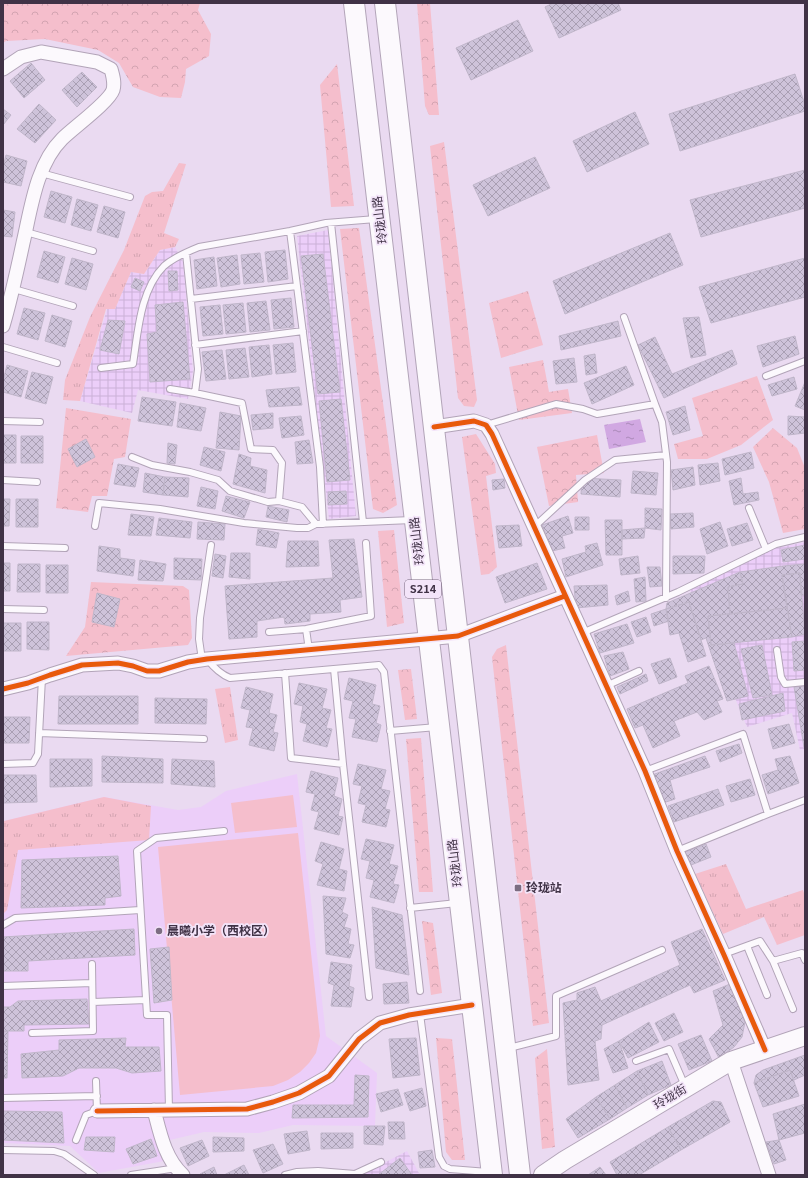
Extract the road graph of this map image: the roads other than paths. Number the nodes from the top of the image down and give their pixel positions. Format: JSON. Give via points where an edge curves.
{"nodes":[{"id":1,"x":354,"y":3,"type":"edge"},
{"id":2,"x":385,"y":3,"type":"edge"},
{"id":3,"x":3,"y":69,"type":"edge"},
{"id":4,"x":41,"y":173,"type":"junction"},
{"id":5,"x":130,"y":198,"type":"dead end"},
{"id":6,"x":379,"y":218,"type":"junction"},
{"id":7,"x":331,"y":223,"type":"junction"},
{"id":8,"x":290,"y":231,"type":"junction"},
{"id":9,"x":26,"y":232,"type":"junction"},
{"id":10,"x":93,"y":251,"type":"dead end"},
{"id":11,"x":186,"y":253,"type":"junction"},
{"id":12,"x":297,"y":286,"type":"junction"},
{"id":13,"x":14,"y":289,"type":"junction"},
{"id":14,"x":191,"y":299,"type":"junction"},
{"id":15,"x":73,"y":306,"type":"dead end"},
{"id":16,"x":624,"y":317,"type":"dead end"},
{"id":17,"x":3,"y":326,"type":"edge"},
{"id":18,"x":303,"y":331,"type":"junction"},
{"id":19,"x":196,"y":345,"type":"junction"},
{"id":20,"x":3,"y":346,"type":"edge"},
{"id":21,"x":805,"y":361,"type":"edge"},
{"id":22,"x":57,"y":362,"type":"dead end"},
{"id":23,"x":101,"y":368,"type":"dead end"},
{"id":24,"x":766,"y":376,"type":"dead end"},
{"id":25,"x":170,"y":389,"type":"dead end"},
{"id":26,"x":196,"y":393,"type":"junction"},
{"id":27,"x":655,"y":404,"type":"junction"},
{"id":28,"x":3,"y":420,"type":"edge"},
{"id":29,"x":40,"y":422,"type":"dead end"},
{"id":30,"x":486,"y":425,"type":"junction"},
{"id":31,"x":434,"y":427,"type":"junction"},
{"id":32,"x":666,"y":455,"type":"junction"},
{"id":33,"x":132,"y":457,"type":"dead end"},
{"id":34,"x":3,"y":480,"type":"edge"},
{"id":35,"x":37,"y":482,"type":"dead end"},
{"id":36,"x":279,"y":501,"type":"junction"},
{"id":37,"x":750,"y":508,"type":"dead end"},
{"id":38,"x":415,"y":520,"type":"junction"},
{"id":39,"x":363,"y":522,"type":"junction"},
{"id":40,"x":316,"y":524,"type":"junction"},
{"id":41,"x":324,"y":524,"type":"junction"},
{"id":42,"x":95,"y":526,"type":"dead end"},
{"id":43,"x":534,"y":527,"type":"junction"},
{"id":44,"x":805,"y":538,"type":"edge"},
{"id":45,"x":366,"y":543,"type":"dead end"},
{"id":46,"x":211,"y":545,"type":"dead end"},
{"id":47,"x":3,"y":546,"type":"edge"},
{"id":48,"x":65,"y":548,"type":"dead end"},
{"id":49,"x":766,"y":549,"type":"junction"},
{"id":50,"x":565,"y":596,"type":"junction"},
{"id":51,"x":666,"y":598,"type":"junction"},
{"id":52,"x":3,"y":609,"type":"edge"},
{"id":53,"x":44,"y":610,"type":"dead end"},
{"id":54,"x":306,"y":629,"type":"junction"},
{"id":55,"x":269,"y":632,"type":"dead end"},
{"id":56,"x":582,"y":633,"type":"junction"},
{"id":57,"x":458,"y":636,"type":"junction"},
{"id":58,"x":429,"y":638,"type":"junction"},
{"id":59,"x":309,"y":650,"type":"junction"},
{"id":60,"x":777,"y":650,"type":"dead end"},
{"id":61,"x":205,"y":660,"type":"junction"},
{"id":62,"x":334,"y":669,"type":"junction"},
{"id":63,"x":639,"y":671,"type":"dead end"},
{"id":64,"x":285,"y":673,"type":"junction"},
{"id":65,"x":42,"y":678,"type":"junction"},
{"id":66,"x":805,"y":682,"type":"edge"},
{"id":67,"x":606,"y":686,"type":"junction"},
{"id":68,"x":3,"y":689,"type":"edge"},
{"id":69,"x":439,"y":726,"type":"junction"},
{"id":70,"x":390,"y":732,"type":"junction"},
{"id":71,"x":39,"y":733,"type":"junction"},
{"id":72,"x":204,"y":739,"type":"dead end"},
{"id":73,"x":3,"y":764,"type":"edge"},
{"id":74,"x":343,"y":764,"type":"junction"},
{"id":75,"x":645,"y":771,"type":"junction"},
{"id":76,"x":805,"y":800,"type":"edge"},
{"id":77,"x":768,"y":814,"type":"junction"},
{"id":78,"x":224,"y":831,"type":"dead end"},
{"id":79,"x":677,"y":851,"type":"junction"},
{"id":80,"x":460,"y":902,"type":"junction"},
{"id":81,"x":410,"y":908,"type":"junction"},
{"id":82,"x":140,"y":910,"type":"junction"},
{"id":83,"x":3,"y":925,"type":"edge"},
{"id":84,"x":747,"y":946,"type":"junction"},
{"id":85,"x":662,"y":950,"type":"dead end"},
{"id":86,"x":724,"y":954,"type":"junction"},
{"id":87,"x":805,"y":960,"type":"edge"},
{"id":88,"x":773,"y":961,"type":"junction"},
{"id":89,"x":92,"y":964,"type":"dead end"},
{"id":90,"x":92,"y":983,"type":"junction"},
{"id":91,"x":3,"y":986,"type":"edge"},
{"id":92,"x":420,"y":991,"type":"dead end"},
{"id":93,"x":767,"y":995,"type":"dead end"},
{"id":94,"x":369,"y":997,"type":"dead end"},
{"id":95,"x":146,"y":1000,"type":"junction"},
{"id":96,"x":92,"y":1002,"type":"junction"},
{"id":97,"x":472,"y":1005,"type":"junction"},
{"id":98,"x":793,"y":1009,"type":"dead end"},
{"id":99,"x":420,"y":1014,"type":"junction"},
{"id":100,"x":32,"y":1033,"type":"dead end"},
{"id":101,"x":805,"y":1036,"type":"edge"},
{"id":102,"x":506,"y":1049,"type":"junction"},
{"id":103,"x":765,"y":1050,"type":"junction"},
{"id":104,"x":636,"y":1061,"type":"dead end"},
{"id":105,"x":731,"y":1061,"type":"junction"},
{"id":106,"x":96,"y":1081,"type":"dead end"},
{"id":107,"x":686,"y":1088,"type":"junction"},
{"id":108,"x":97,"y":1096,"type":"junction"},
{"id":109,"x":3,"y":1098,"type":"edge"},
{"id":110,"x":154,"y":1110,"type":"junction"},
{"id":111,"x":169,"y":1110,"type":"junction"},
{"id":112,"x":97,"y":1111,"type":"junction"},
{"id":113,"x":76,"y":1140,"type":"dead end"},
{"id":114,"x":3,"y":1150,"type":"edge"},
{"id":115,"x":381,"y":1162,"type":"dead end"},
{"id":116,"x":180,"y":1172,"type":"edge"},
{"id":117,"x":492,"y":1174,"type":"edge"},
{"id":118,"x":94,"y":1175,"type":"edge"},
{"id":119,"x":131,"y":1175,"type":"edge"},
{"id":120,"x":285,"y":1175,"type":"edge"},
{"id":121,"x":520,"y":1175,"type":"edge"},
{"id":122,"x":543,"y":1175,"type":"edge"},
{"id":123,"x":769,"y":1175,"type":"edge"}],
"edges":[{"from":1,"to":6,"type":"main road","name":"玲珑山路","number":"S214"},
{"from":2,"to":31,"type":"main road","number":"S214"},
{"from":3,"to":4,"type":"street","via":[[22,57],[41,52],[97,62],[111,69],[113,91],[62,140]]},
{"from":4,"to":5,"type":"lane"},
{"from":4,"to":9,"type":"street"},
{"from":6,"to":7,"type":"lane"},
{"from":6,"to":38,"type":"main road","name":"玲珑山路","number":"S214"},
{"from":7,"to":8,"type":"lane"},
{"from":7,"to":39,"type":"lane"},
{"from":8,"to":11,"type":"lane","via":[[199,247]]},
{"from":8,"to":12,"type":"lane"},
{"from":9,"to":10,"type":"lane"},
{"from":9,"to":13,"type":"street"},
{"from":11,"to":14,"type":"lane"},
{"from":11,"to":23,"type":"lane","via":[[164,266],[150,286],[141,313],[133,364]]},
{"from":12,"to":14,"type":"lane"},
{"from":12,"to":18,"type":"lane"},
{"from":13,"to":15,"type":"lane"},
{"from":13,"to":17,"type":"street"},
{"from":14,"to":19,"type":"lane"},
{"from":16,"to":27,"type":"lane"},
{"from":18,"to":19,"type":"lane"},
{"from":18,"to":41,"type":"lane","via":[[320,467]]},
{"from":19,"to":26,"type":"lane"},
{"from":20,"to":22,"type":"lane"},
{"from":21,"to":24,"type":"lane"},
{"from":25,"to":26,"type":"lane"},
{"from":26,"to":36,"type":"lane","via":[[242,403],[251,449],[273,450],[282,463]]},
{"from":27,"to":30,"type":"lane","via":[[596,414],[556,404]]},
{"from":27,"to":32,"type":"lane","via":[[662,422]]},
{"from":28,"to":29,"type":"lane"},
{"from":30,"to":31,"type":"street","via":[[474,421]]},
{"from":30,"to":43,"type":"street"},
{"from":31,"to":57,"type":"main road","number":"S214"},
{"from":32,"to":43,"type":"lane","via":[[615,460],[585,480]]},
{"from":32,"to":51,"type":"lane"},
{"from":33,"to":36,"type":"lane","via":[[152,465],[218,480],[230,491],[268,502]]},
{"from":34,"to":35,"type":"lane"},
{"from":36,"to":40,"type":"lane","via":[[302,507]]},
{"from":37,"to":49,"type":"lane"},
{"from":38,"to":39,"type":"lane"},
{"from":38,"to":58,"type":"main road","name":"玲珑山路","number":"S214"},
{"from":39,"to":41,"type":"lane"},
{"from":40,"to":41,"type":"lane"},
{"from":40,"to":42,"type":"lane","via":[[308,528],[298,528],[244,523],[160,509],[99,503]]},
{"from":43,"to":50,"type":"street"},
{"from":44,"to":49,"type":"lane","via":[[776,544]]},
{"from":45,"to":54,"type":"lane","via":[[371,616]]},
{"from":46,"to":61,"type":"lane","via":[[200,618],[199,639]]},
{"from":47,"to":48,"type":"lane"},
{"from":49,"to":51,"type":"lane"},
{"from":50,"to":56,"type":"street"},
{"from":50,"to":57,"type":"street"},
{"from":51,"to":56,"type":"lane"},
{"from":52,"to":53,"type":"lane"},
{"from":54,"to":55,"type":"lane"},
{"from":54,"to":59,"type":"lane"},
{"from":56,"to":67,"type":"street"},
{"from":57,"to":58,"type":"street"},
{"from":57,"to":102,"type":"main road","number":"S214"},
{"from":58,"to":59,"type":"street"},
{"from":58,"to":69,"type":"main road","name":"玲珑山路","number":"S214"},
{"from":59,"to":61,"type":"street"},
{"from":60,"to":66,"type":"lane","via":[[781,677],[785,684]]},
{"from":61,"to":64,"type":"lane","via":[[230,678]]},
{"from":61,"to":65,"type":"street","via":[[188,662],[160,671],[147,671],[118,663],[82,665]]},
{"from":62,"to":64,"type":"lane"},
{"from":62,"to":70,"type":"lane","via":[[379,665],[384,672]]},
{"from":62,"to":74,"type":"lane"},
{"from":63,"to":67,"type":"lane"},
{"from":64,"to":74,"type":"lane","via":[[291,758]]},
{"from":65,"to":68,"type":"street"},
{"from":65,"to":71,"type":"lane"},
{"from":67,"to":75,"type":"street"},
{"from":69,"to":70,"type":"lane"},
{"from":69,"to":80,"type":"main road","name":"玲珑山路","number":"S214"},
{"from":70,"to":81,"type":"lane"},
{"from":71,"to":72,"type":"lane"},
{"from":71,"to":73,"type":"lane","via":[[38,754],[33,763]]},
{"from":74,"to":94,"type":"lane"},
{"from":75,"to":77,"type":"lane","via":[[743,734]]},
{"from":75,"to":79,"type":"street"},
{"from":76,"to":77,"type":"lane"},
{"from":77,"to":79,"type":"lane"},
{"from":78,"to":82,"type":"lane","via":[[156,838],[137,851]]},
{"from":79,"to":86,"type":"street"},
{"from":80,"to":81,"type":"lane"},
{"from":80,"to":97,"type":"main road","name":"玲珑山路","number":"S214"},
{"from":81,"to":92,"type":"lane"},
{"from":82,"to":83,"type":"lane","via":[[15,918]]},
{"from":82,"to":95,"type":"lane"},
{"from":84,"to":86,"type":"lane"},
{"from":84,"to":88,"type":"lane","via":[[760,941]]},
{"from":84,"to":93,"type":"lane"},
{"from":85,"to":102,"type":"lane","via":[[556,996],[556,1036]]},
{"from":86,"to":103,"type":"street"},
{"from":87,"to":88,"type":"lane","via":[[802,953]]},
{"from":88,"to":98,"type":"lane"},
{"from":89,"to":90,"type":"lane"},
{"from":90,"to":91,"type":"lane"},
{"from":90,"to":96,"type":"lane"},
{"from":95,"to":96,"type":"lane"},
{"from":95,"to":111,"type":"lane","via":[[147,1015],[167,1015]]},
{"from":96,"to":100,"type":"lane","via":[[93,1031]]},
{"from":97,"to":99,"type":"street"},
{"from":97,"to":117,"type":"main road","name":"玲珑山路","number":"S214"},
{"from":99,"to":111,"type":"street","via":[[380,1023],[358,1039],[329,1076],[299,1093],[247,1109]]},
{"from":99,"to":117,"type":"lane","via":[[439,1157],[450,1170]]},
{"from":101,"to":103,"type":"street","name":"玲珑街"},
{"from":102,"to":121,"type":"main road","number":"S214"},
{"from":103,"to":105,"type":"street","name":"玲珑街"},
{"from":104,"to":107,"type":"lane","via":[[669,1049]]},
{"from":105,"to":107,"type":"street","name":"玲珑街"},
{"from":105,"to":123,"type":"street"},
{"from":106,"to":108,"type":"lane"},
{"from":107,"to":122,"type":"street","name":"玲珑街"},
{"from":108,"to":109,"type":"lane"},
{"from":108,"to":112,"type":"lane"},
{"from":110,"to":111,"type":"street"},
{"from":110,"to":112,"type":"street"},
{"from":110,"to":116,"type":"street","via":[[165,1147]]},
{"from":112,"to":113,"type":"lane","via":[[86,1115]]},
{"from":114,"to":118,"type":"lane","via":[[54,1151],[70,1157]]},
{"from":115,"to":120,"type":"lane","via":[[355,1174],[318,1170]]},
{"from":116,"to":119,"type":"lane"}]}
